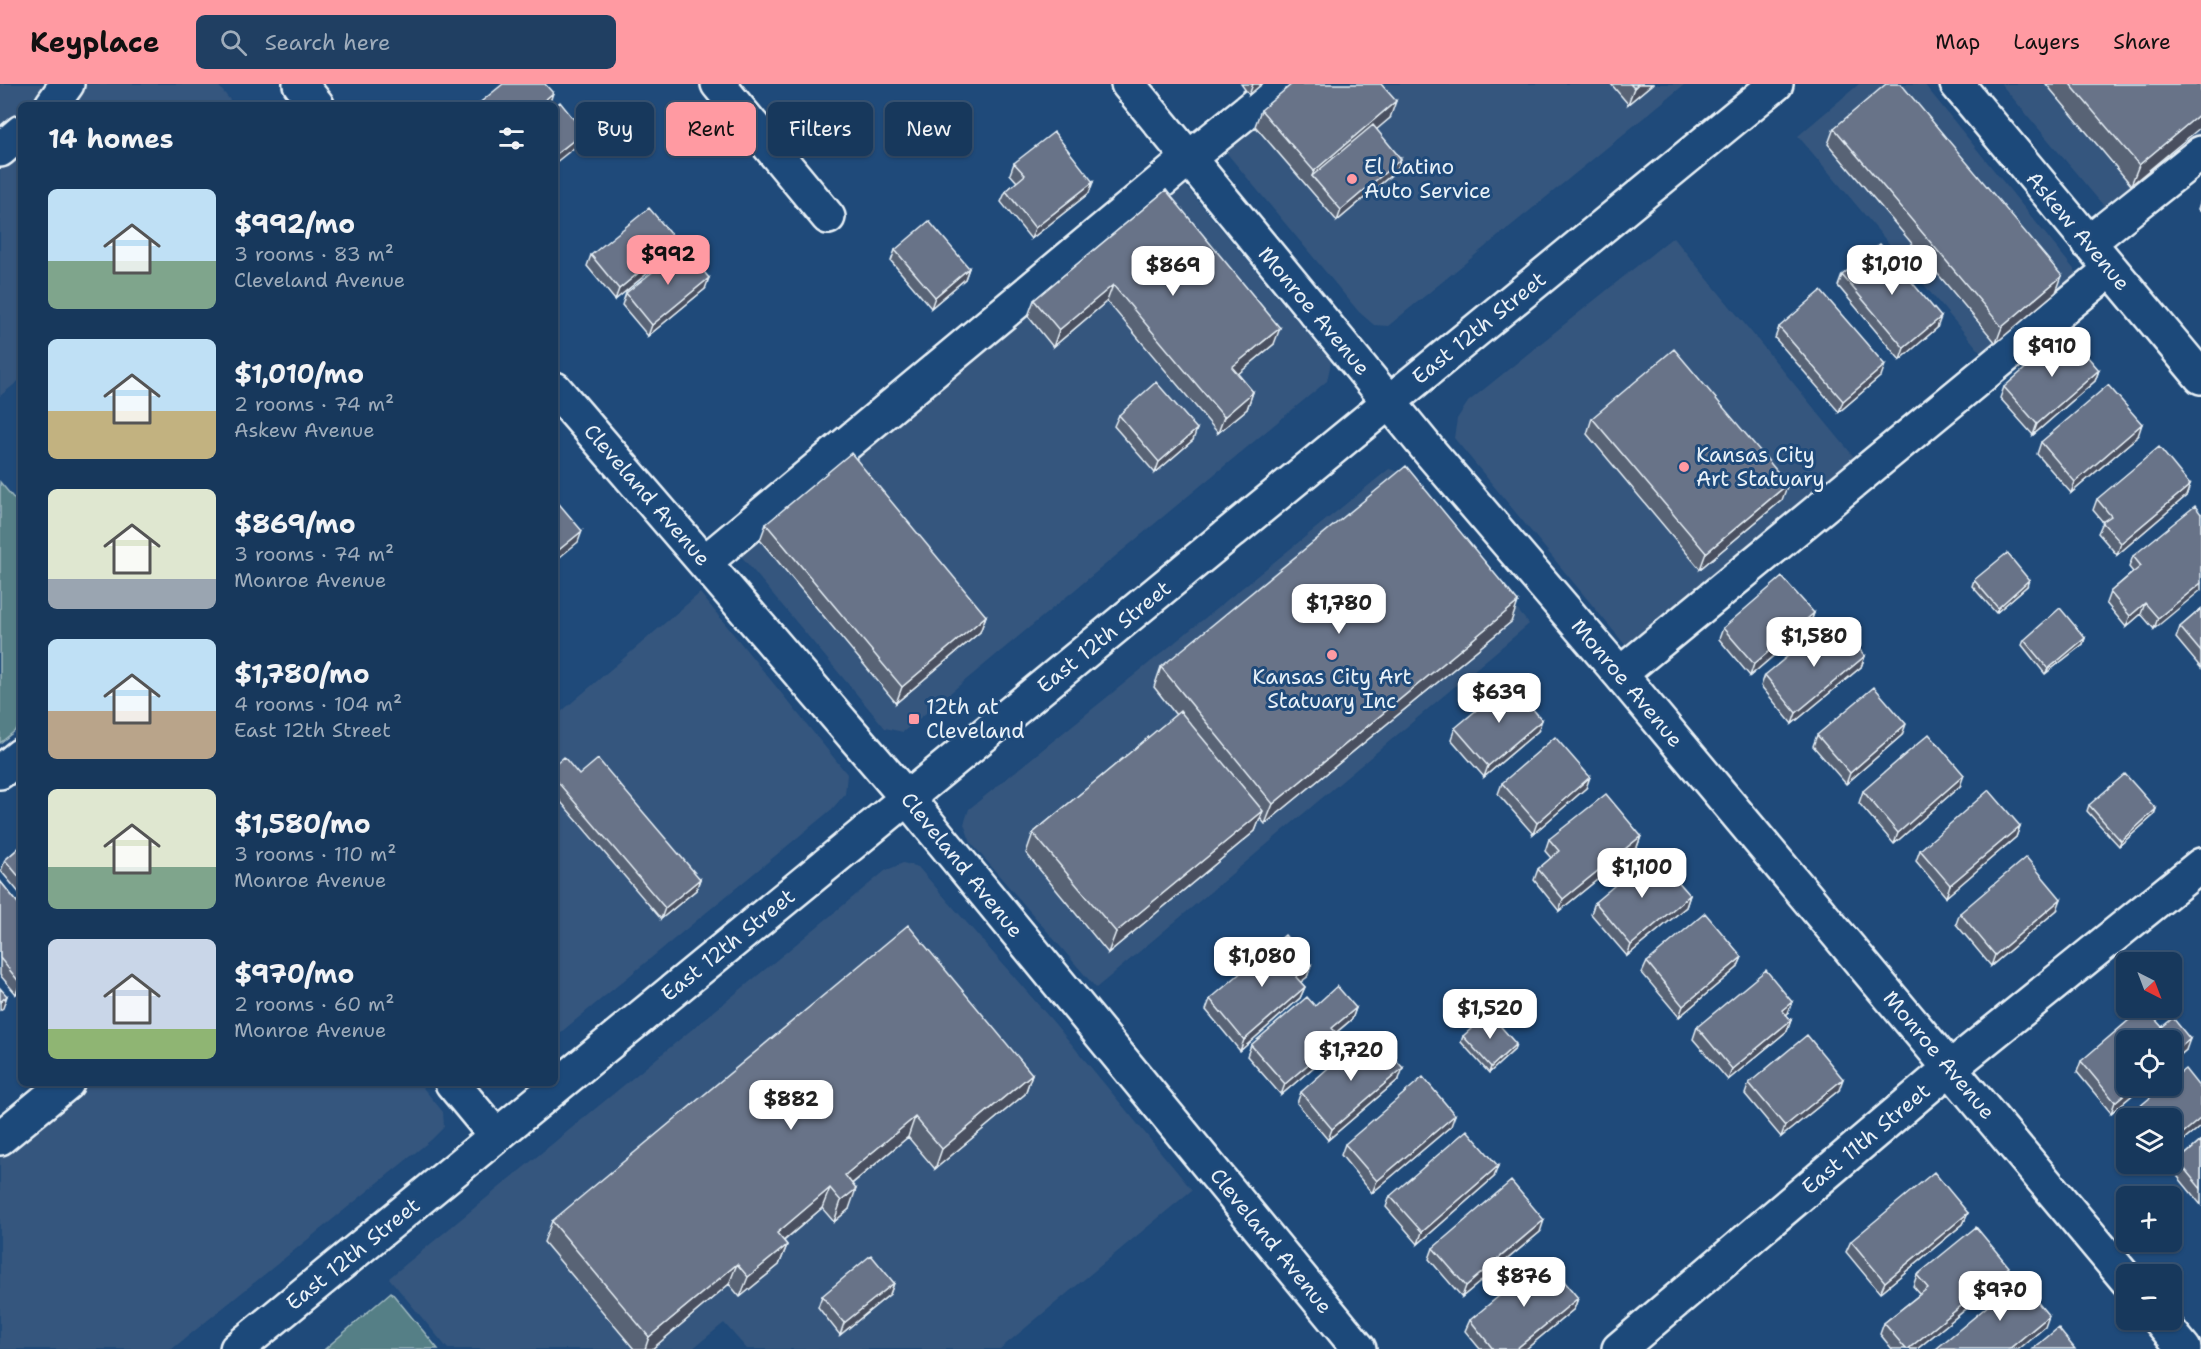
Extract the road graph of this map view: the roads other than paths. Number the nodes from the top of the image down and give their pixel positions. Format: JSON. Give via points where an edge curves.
{"nodes":[{"id":1,"x":67,"y":84,"type":"edge"},
{"id":2,"x":300,"y":84,"type":"edge"},
{"id":3,"x":718,"y":84,"type":"edge"},
{"id":4,"x":1128,"y":84,"type":"edge"},
{"id":5,"x":1281,"y":84,"type":"edge"},
{"id":6,"x":1776,"y":84,"type":"edge"},
{"id":7,"x":1957,"y":84,"type":"edge"},
{"id":8,"x":54,"y":102,"type":"edge"},
{"id":9,"x":315,"y":102,"type":"edge"},
{"id":10,"x":18,"y":135,"type":"edge"},
{"id":11,"x":0,"y":150,"type":"edge"},
{"id":12,"x":2201,"y":153,"type":"edge"},
{"id":13,"x":1189,"y":158,"type":"junction"},
{"id":14,"x":828,"y":217,"type":"dead end"},
{"id":15,"x":2088,"y":243,"type":"junction"},
{"id":16,"x":2110,"y":270,"type":"junction"},
{"id":17,"x":2201,"y":377,"type":"edge"},
{"id":18,"x":558,"y":392,"type":"edge"},
{"id":19,"x":1390,"y":402,"type":"junction"},
{"id":20,"x":705,"y":562,"type":"junction"},
{"id":21,"x":1620,"y":674,"type":"junction"},
{"id":22,"x":18,"y":757,"type":"edge"},
{"id":23,"x":0,"y":772,"type":"edge"},
{"id":24,"x":908,"y":798,"type":"junction"},
{"id":25,"x":2201,"y":865,"type":"edge"},
{"id":26,"x":1950,"y":1068,"type":"junction"},
{"id":27,"x":558,"y":1085,"type":"edge"},
{"id":28,"x":63,"y":1086,"type":"edge"},
{"id":29,"x":454,"y":1086,"type":"edge"},
{"id":30,"x":557,"y":1086,"type":"edge"},
{"id":31,"x":496,"y":1136,"type":"junction"},
{"id":32,"x":0,"y":1138,"type":"edge"},
{"id":33,"x":2116,"y":1267,"type":"edge"},
{"id":34,"x":2168,"y":1330,"type":"edge"},
{"id":35,"x":237,"y":1349,"type":"edge"},
{"id":36,"x":1359,"y":1349,"type":"edge"},
{"id":37,"x":1619,"y":1349,"type":"edge"},
{"id":38,"x":2184,"y":1349,"type":"edge"}],
"edges":[{"from":1,"to":8,"type":"street"},
{"from":2,"to":9,"type":"street"},
{"from":3,"to":14,"type":"street"},
{"from":4,"to":13,"type":"street","name":"Monroe Avenue"},
{"from":5,"to":13,"type":"street"},
{"from":6,"to":19,"type":"street","name":"East 12th Street"},
{"from":7,"to":15,"type":"street","name":"Askew Avenue"},
{"from":10,"to":11,"type":"street"},
{"from":12,"to":15,"type":"street"},
{"from":13,"to":19,"type":"street","name":"Monroe Avenue"},
{"from":13,"to":20,"type":"street"},
{"from":15,"to":16,"type":"street","name":"Askew Avenue"},
{"from":16,"to":17,"type":"street","name":"Askew Avenue"},
{"from":16,"to":21,"type":"street"},
{"from":18,"to":20,"type":"street","name":"Cleveland Avenue"},
{"from":19,"to":21,"type":"street","name":"Monroe Avenue"},
{"from":19,"to":24,"type":"street","name":"East 12th Street"},
{"from":20,"to":24,"type":"street","name":"Cleveland Avenue"},
{"from":21,"to":26,"type":"street","name":"Monroe Avenue"},
{"from":22,"to":23,"type":"street"},
{"from":24,"to":27,"type":"street","name":"East 12th Street"},
{"from":24,"to":36,"type":"street","name":"Cleveland Avenue"},
{"from":25,"to":26,"type":"street","name":"East 11th Street"},
{"from":26,"to":33,"type":"street","name":"Monroe Avenue"},
{"from":26,"to":37,"type":"street","name":"East 11th Street"},
{"from":28,"to":32,"type":"street"},
{"from":29,"to":31,"type":"street"},
{"from":30,"to":31,"type":"street","name":"East 12th Street"},
{"from":31,"to":35,"type":"street","name":"East 12th Street"},
{"from":34,"to":38,"type":"street"}]}
